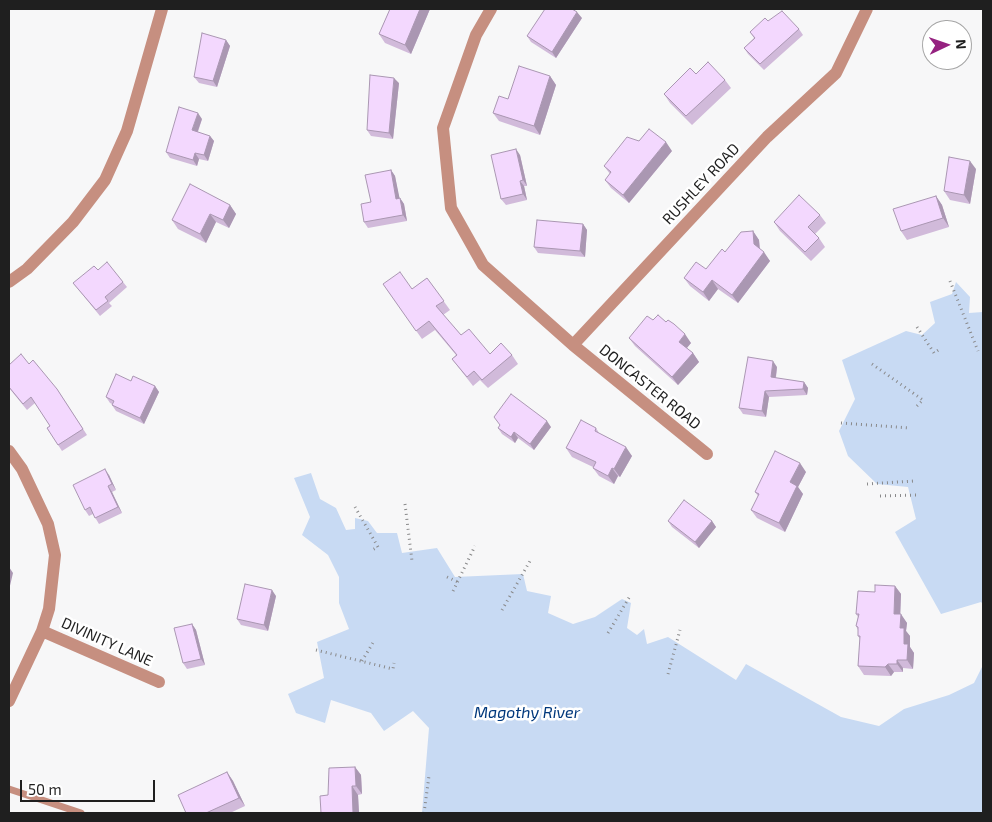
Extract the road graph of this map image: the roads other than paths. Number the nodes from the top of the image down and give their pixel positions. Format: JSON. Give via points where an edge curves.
{"nodes":[{"id":1,"x":162,"y":9,"type":"edge"},
{"id":2,"x":490,"y":9,"type":"edge"},
{"id":3,"x":867,"y":9,"type":"edge"},
{"id":4,"x":9,"y":282,"type":"edge"},
{"id":5,"x":573,"y":344,"type":"junction"},
{"id":6,"x":9,"y":451,"type":"edge"},
{"id":7,"x":707,"y":454,"type":"dead end"},
{"id":8,"x":42,"y":631,"type":"junction"},
{"id":9,"x":159,"y":682,"type":"dead end"},
{"id":10,"x":9,"y":701,"type":"edge"},
{"id":11,"x":9,"y":789,"type":"edge"},
{"id":12,"x":81,"y":813,"type":"edge"}],
"edges":[{"from":1,"to":4,"type":"street","via":[[127,131],[105,180],[73,222],[27,269]]},
{"from":2,"to":5,"type":"street","via":[[476,35],[443,128],[451,208],[482,265]]},
{"from":3,"to":5,"type":"street","name":"RUSHLEY ROAD","via":[[836,73],[767,137]]},
{"from":5,"to":7,"type":"street","name":"DONCASTER ROAD"},
{"from":6,"to":8,"type":"street","via":[[22,469],[48,524],[55,555],[50,601]]},
{"from":8,"to":9,"type":"street","name":"DIVINITY LANE"},
{"from":8,"to":10,"type":"street"},
{"from":11,"to":12,"type":"lane"}]}
